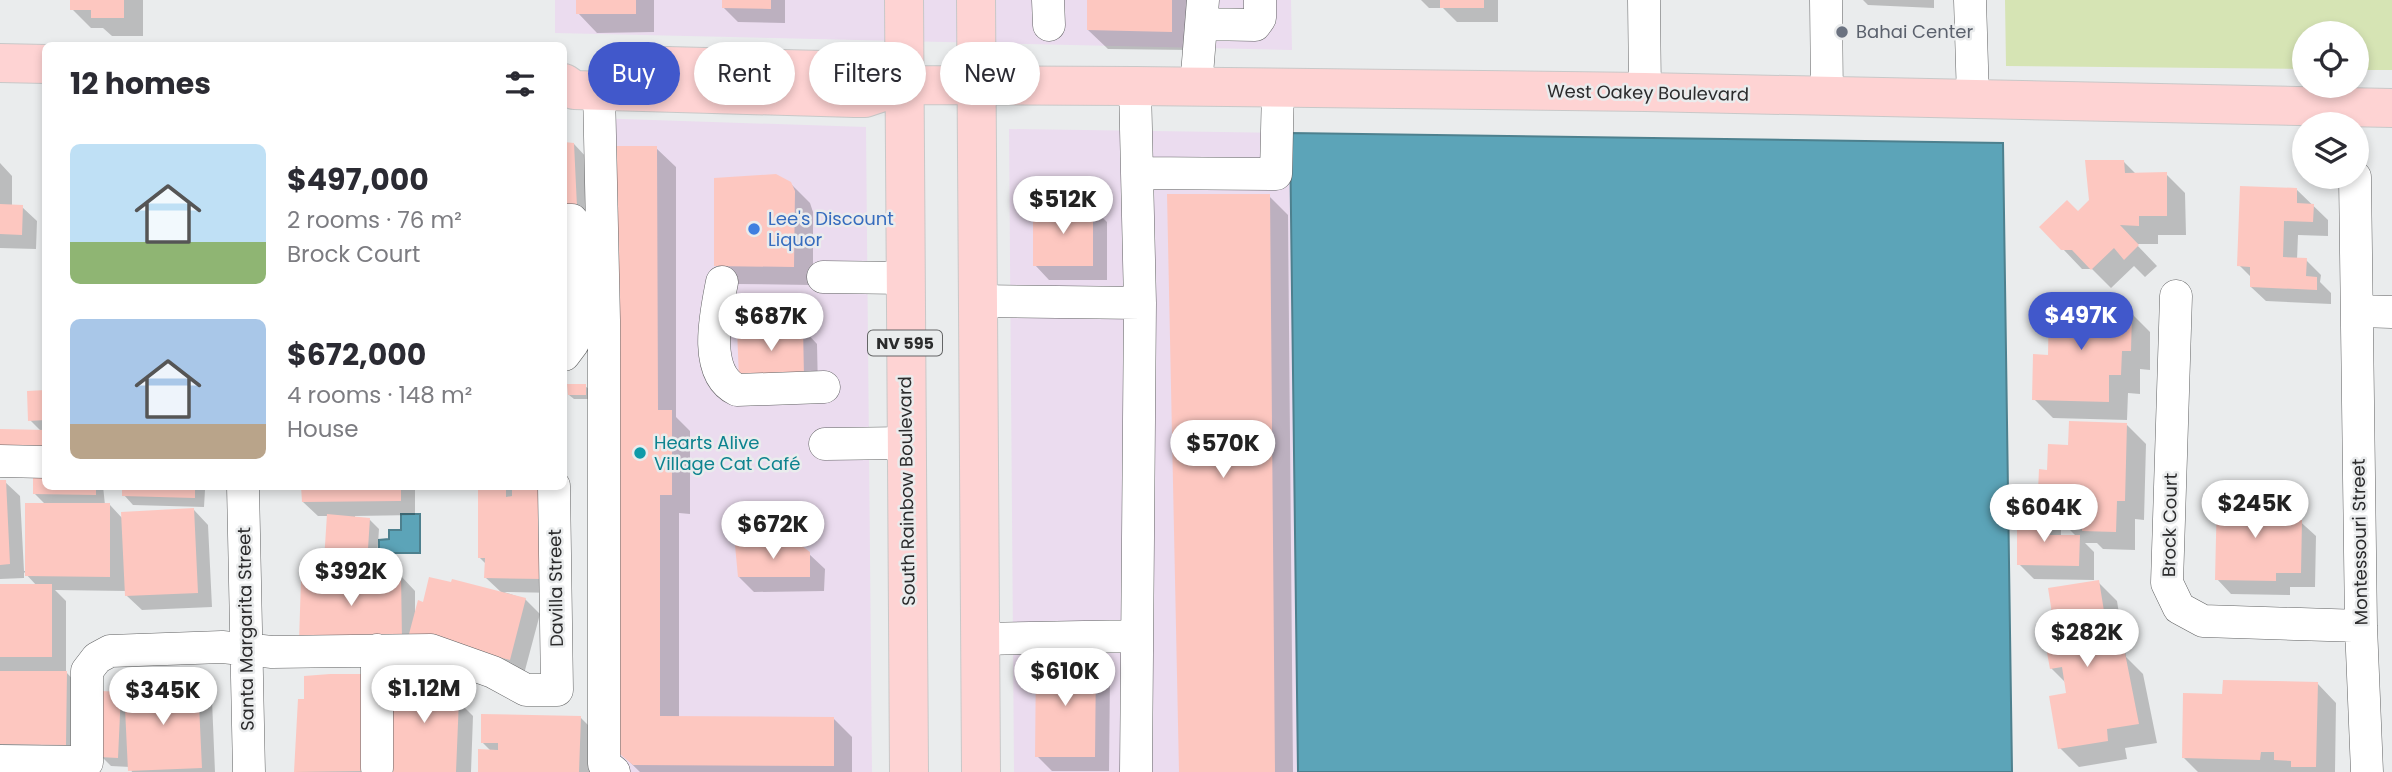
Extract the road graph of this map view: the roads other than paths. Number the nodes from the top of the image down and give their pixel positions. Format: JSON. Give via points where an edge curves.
{"nodes":[{"id":1,"x":904,"y":0,"type":"edge"},
{"id":2,"x":976,"y":0,"type":"edge"},
{"id":3,"x":1260,"y":0,"type":"edge"},
{"id":4,"x":1644,"y":0,"type":"edge"},
{"id":5,"x":1826,"y":0,"type":"edge"},
{"id":6,"x":1970,"y":0,"type":"edge"},
{"id":7,"x":1203,"y":12,"type":"edge"},
{"id":8,"x":904,"y":42,"type":"edge"},
{"id":9,"x":976,"y":42,"type":"edge"},
{"id":10,"x":0,"y":63,"type":"edge"},
{"id":11,"x":42,"y":64,"type":"edge"},
{"id":12,"x":567,"y":70,"type":"edge"},
{"id":13,"x":809,"y":70,"type":"edge"},
{"id":14,"x":1040,"y":86,"type":"edge"},
{"id":15,"x":1135,"y":86,"type":"junction"},
{"id":16,"x":581,"y":87,"type":"edge"},
{"id":17,"x":1196,"y":87,"type":"junction"},
{"id":18,"x":1278,"y":88,"type":"junction"},
{"id":19,"x":1645,"y":92,"type":"junction"},
{"id":20,"x":809,"y":96,"type":"edge"},
{"id":21,"x":1827,"y":96,"type":"junction"},
{"id":22,"x":1973,"y":99,"type":"junction"},
{"id":23,"x":904,"y":105,"type":"edge"},
{"id":24,"x":976,"y":105,"type":"edge"},
{"id":25,"x":2392,"y":108,"type":"edge"},
{"id":26,"x":2292,"y":113,"type":"edge"},
{"id":27,"x":2369,"y":113,"type":"edge"},
{"id":28,"x":1137,"y":173,"type":"junction"},
{"id":29,"x":2355,"y":189,"type":"edge"},
{"id":30,"x":568,"y":220,"type":"edge"},
{"id":31,"x":823,"y":276,"type":"dead end"},
{"id":32,"x":905,"y":278,"type":"junction"},
{"id":33,"x":722,"y":282,"type":"dead end"},
{"id":34,"x":2176,"y":296,"type":"dead end"},
{"id":35,"x":977,"y":301,"type":"junction"},
{"id":36,"x":1140,"y":303,"type":"junction"},
{"id":37,"x":2358,"y":311,"type":"junction"},
{"id":38,"x":2392,"y":312,"type":"edge"},
{"id":39,"x":567,"y":351,"type":"edge"},
{"id":40,"x":824,"y":387,"type":"dead end"},
{"id":41,"x":906,"y":443,"type":"junction"},
{"id":42,"x":825,"y":444,"type":"dead end"},
{"id":43,"x":0,"y":461,"type":"edge"},
{"id":44,"x":42,"y":462,"type":"edge"},
{"id":45,"x":243,"y":490,"type":"edge"},
{"id":46,"x":554,"y":490,"type":"edge"},
{"id":47,"x":2361,"y":626,"type":"junction"},
{"id":48,"x":1137,"y":636,"type":"junction"},
{"id":49,"x":979,"y":639,"type":"junction"},
{"id":50,"x":377,"y":650,"type":"junction"},
{"id":51,"x":247,"y":651,"type":"junction"},
{"id":52,"x":0,"y":761,"type":"edge"},
{"id":53,"x":377,"y":768,"type":"dead end"},
{"id":54,"x":249,"y":772,"type":"edge"},
{"id":55,"x":614,"y":772,"type":"edge"},
{"id":56,"x":909,"y":772,"type":"edge"},
{"id":57,"x":981,"y":772,"type":"edge"},
{"id":58,"x":1136,"y":772,"type":"edge"},
{"id":59,"x":2367,"y":772,"type":"edge"}],
"edges":[{"from":1,"to":8,"type":"main road","name":"South Rainbow Boulevard","number":"NV 595"},
{"from":2,"to":9,"type":"main road"},
{"from":3,"to":7,"type":"street","via":[[1260,18],[1255,25]]},
{"from":4,"to":19,"type":"street"},
{"from":5,"to":21,"type":"street"},
{"from":6,"to":22,"type":"street"},
{"from":7,"to":17,"type":"street"},
{"from":10,"to":11,"type":"main road"},
{"from":12,"to":13,"type":"main road","name":"West Oakey Boulevard","via":[[574,65]]},
{"from":14,"to":15,"type":"main road","name":"West Oakey Boulevard"},
{"from":15,"to":17,"type":"main road","name":"West Oakey Boulevard"},
{"from":15,"to":28,"type":"street"},
{"from":16,"to":20,"type":"main road","name":"West Oakey Boulevard"},
{"from":16,"to":55,"type":"street","via":[[604,320],[604,764]]},
{"from":17,"to":18,"type":"main road","name":"West Oakey Boulevard"},
{"from":18,"to":19,"type":"main road","name":"West Oakey Boulevard"},
{"from":18,"to":28,"type":"street","via":[[1276,174]]},
{"from":19,"to":21,"type":"main road","name":"West Oakey Boulevard"},
{"from":21,"to":22,"type":"main road","name":"West Oakey Boulevard"},
{"from":22,"to":26,"type":"main road","name":"West Oakey Boulevard"},
{"from":23,"to":32,"type":"main road","name":"South Rainbow Boulevard","number":"NV 595"},
{"from":24,"to":35,"type":"main road"},
{"from":25,"to":27,"type":"main road","name":"West Oakey Boulevard"},
{"from":28,"to":36,"type":"street"},
{"from":29,"to":37,"type":"street","name":"Montessouri Street"},
{"from":30,"to":39,"type":"street","via":[[573,343]]},
{"from":31,"to":32,"type":"street"},
{"from":32,"to":41,"type":"main road","name":"South Rainbow Boulevard","number":"NV 595"},
{"from":33,"to":40,"type":"street","via":[[716,363],[726,385],[737,390]]},
{"from":34,"to":47,"type":"street","name":"Brock Court","via":[[2167,583],[2179,608],[2203,621]]},
{"from":35,"to":36,"type":"street"},
{"from":35,"to":49,"type":"main road"},
{"from":36,"to":48,"type":"street"},
{"from":37,"to":38,"type":"street"},
{"from":37,"to":47,"type":"street","name":"Montessouri Street"},
{"from":41,"to":42,"type":"street"},
{"from":41,"to":56,"type":"main road","name":"South Rainbow Boulevard","number":"NV 595"},
{"from":43,"to":44,"type":"street"},
{"from":45,"to":51,"type":"street","name":"Santa Margarita Street"},
{"from":46,"to":50,"type":"street","name":"Davilla Street","via":[[557,690],[526,690],[493,672],[431,650]]},
{"from":47,"to":59,"type":"street","name":"Montessouri Street"},
{"from":48,"to":49,"type":"street"},
{"from":48,"to":58,"type":"street"},
{"from":49,"to":57,"type":"main road"},
{"from":50,"to":51,"type":"street"},
{"from":50,"to":53,"type":"street"},
{"from":51,"to":52,"type":"street","via":[[222,647],[110,651],[87,671],[87,762]]},
{"from":51,"to":54,"type":"street","name":"Santa Margarita Street"}]}
